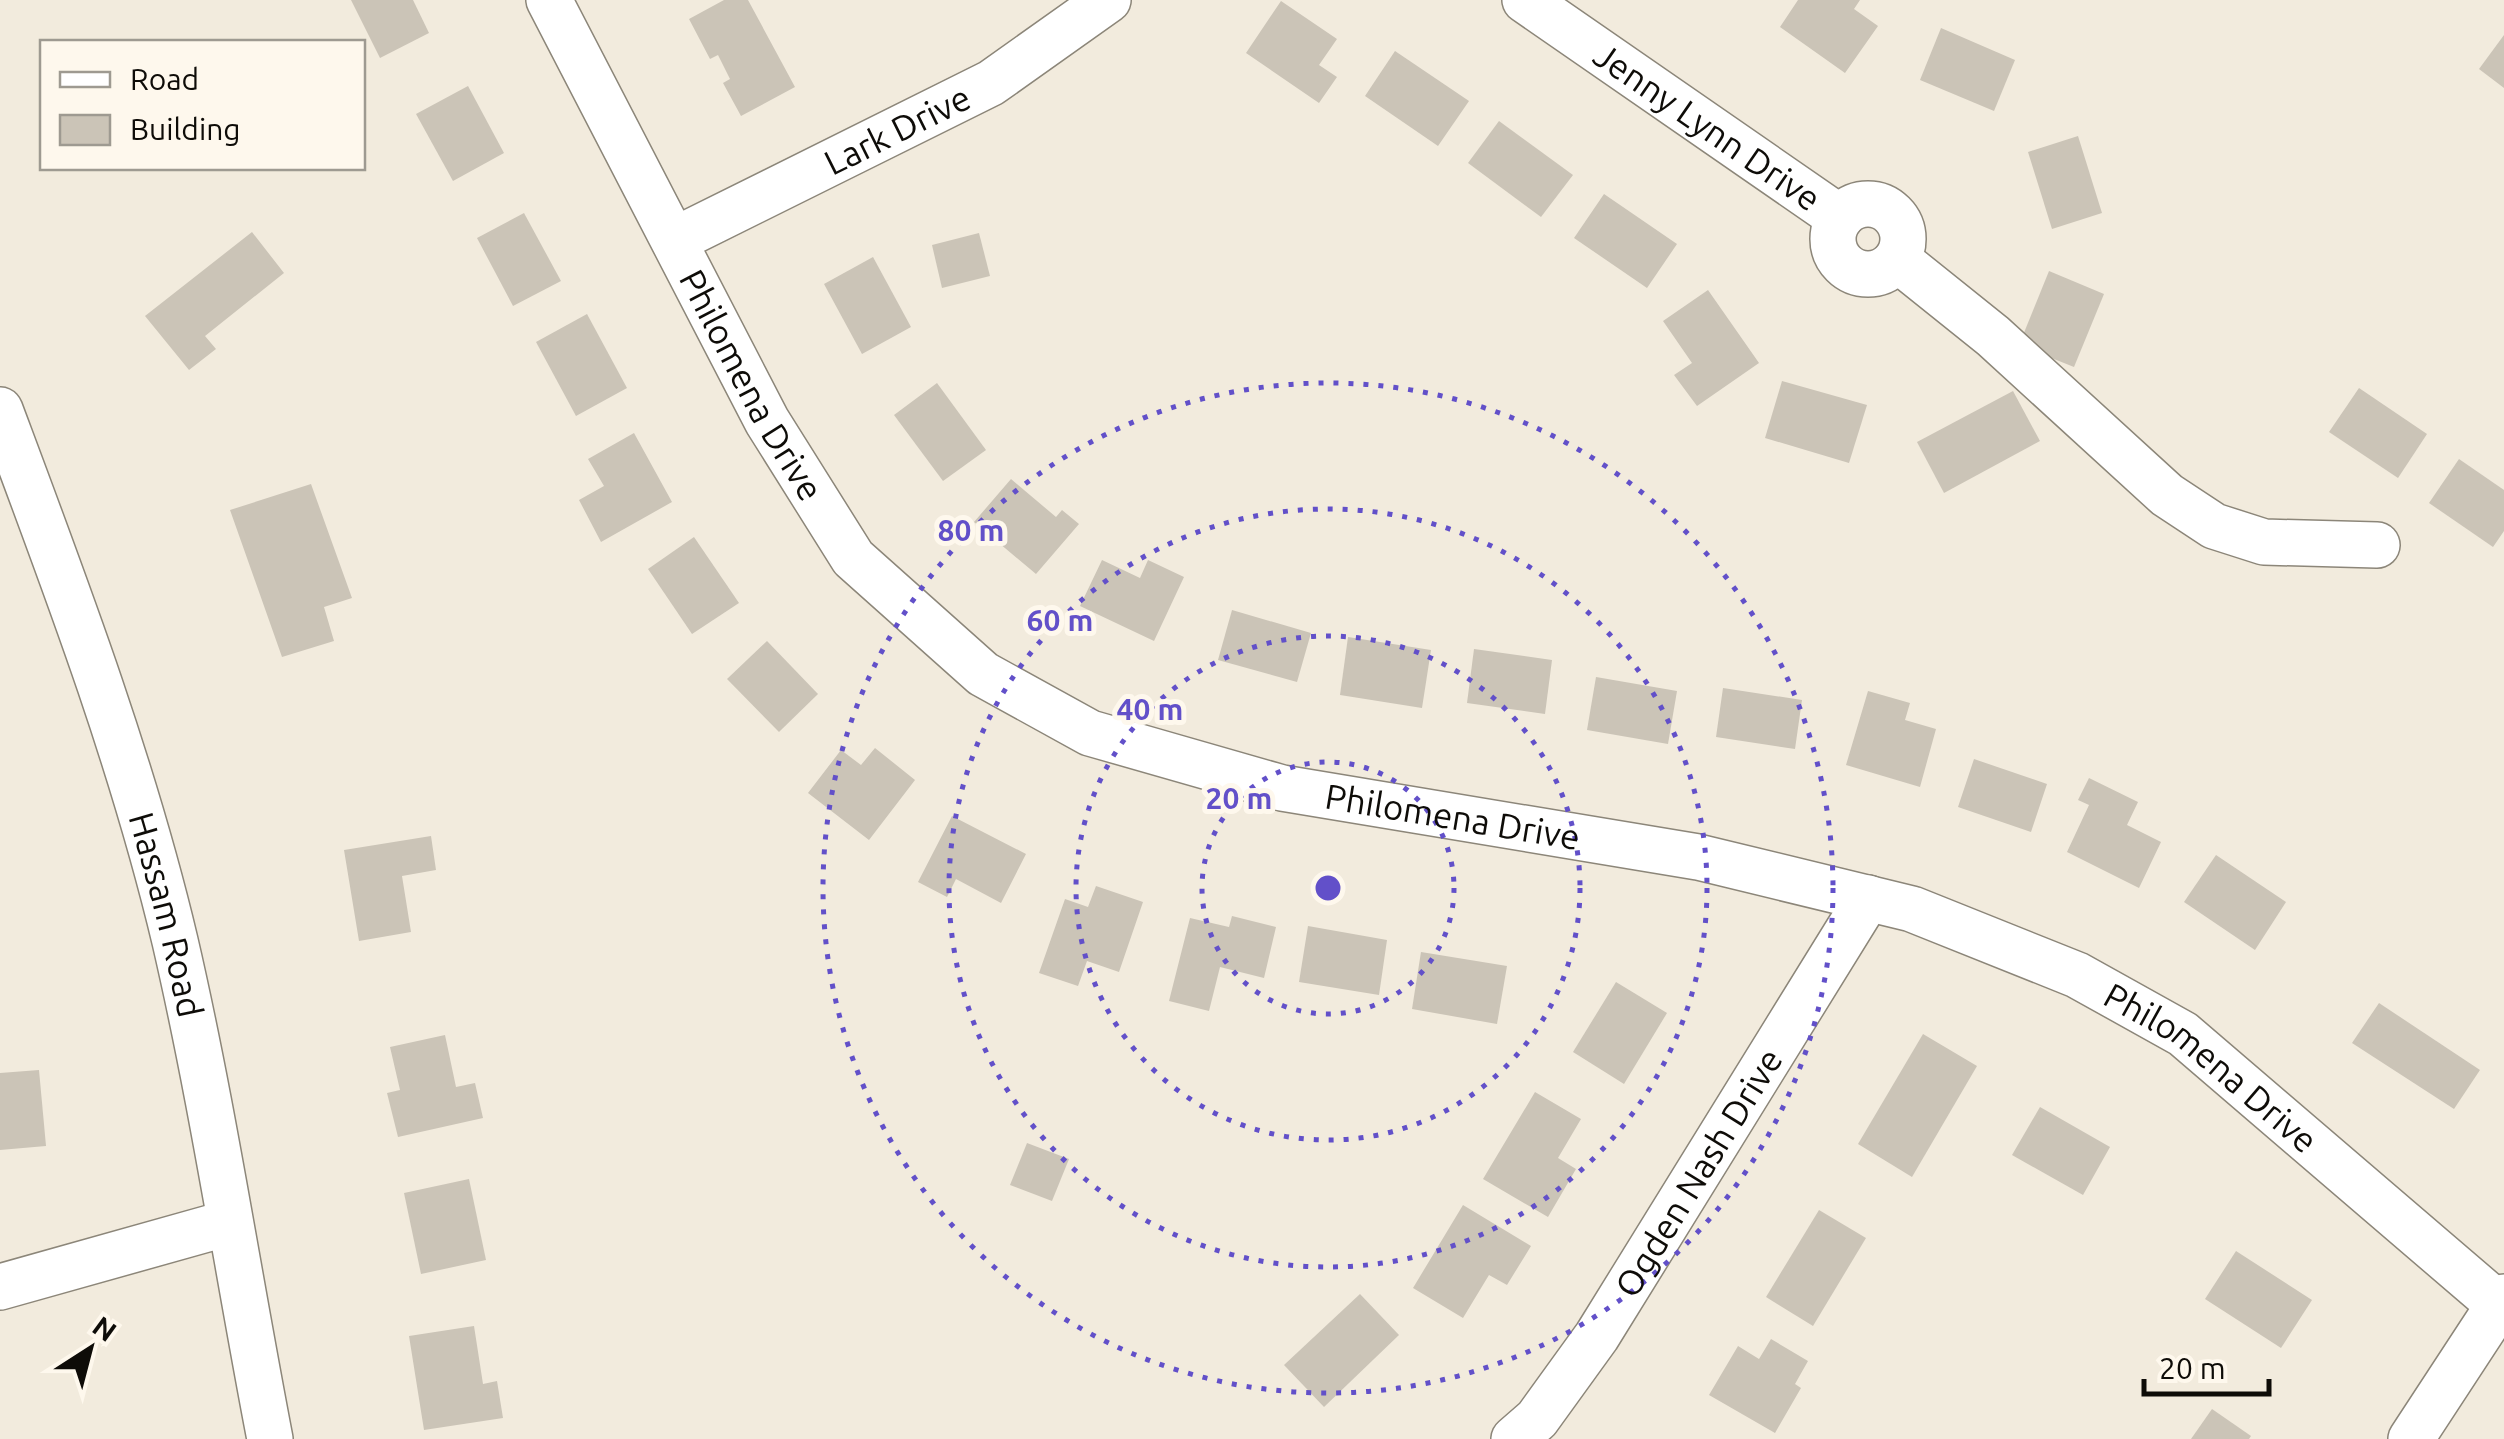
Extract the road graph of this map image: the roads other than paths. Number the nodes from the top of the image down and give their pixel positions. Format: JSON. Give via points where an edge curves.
{"nodes":[{"id":1,"x":549,"y":0,"type":"edge"},
{"id":2,"x":1108,"y":0,"type":"edge"},
{"id":3,"x":1525,"y":0,"type":"edge"},
{"id":4,"x":675,"y":240,"type":"junction"},
{"id":5,"x":0,"y":410,"type":"edge"},
{"id":6,"x":2377,"y":545,"type":"dead end"},
{"id":7,"x":1868,"y":898,"type":"junction"},
{"id":8,"x":228,"y":1223,"type":"junction"},
{"id":9,"x":0,"y":1287,"type":"edge"},
{"id":10,"x":2502,"y":1301,"type":"edge"},
{"id":11,"x":270,"y":1439,"type":"edge"},
{"id":12,"x":1514,"y":1439,"type":"edge"},
{"id":13,"x":2412,"y":1439,"type":"edge"}],
"edges":[{"from":1,"to":4,"type":"street","name":"Philomena Drive"},
{"from":2,"to":4,"type":"street","name":"Lark Drive","via":[[992,83]]},
{"from":3,"to":6,"type":"street","name":"Jenny Lynn Drive","via":[[1840,218],[1834,245],[1848,268],[1874,274],[1898,259],[2167,495],[2214,526],[2264,542]]},
{"from":4,"to":7,"type":"street","name":"Philomena Drive","via":[[767,422],[854,558],[998,683],[1090,733],[1282,788],[1698,856]]},
{"from":5,"to":8,"type":"street","name":"Hassam Road","via":[[136,800],[175,942]]},
{"from":7,"to":10,"type":"street","name":"Philomena Drive","via":[[2077,975],[2183,1034]]},
{"from":7,"to":12,"type":"street","name":"Ogden Nash Drive","via":[[1597,1336]]},
{"from":8,"to":9,"type":"street"},
{"from":8,"to":11,"type":"street","name":"Hassam Road"},
{"from":10,"to":13,"type":"street"}]}
